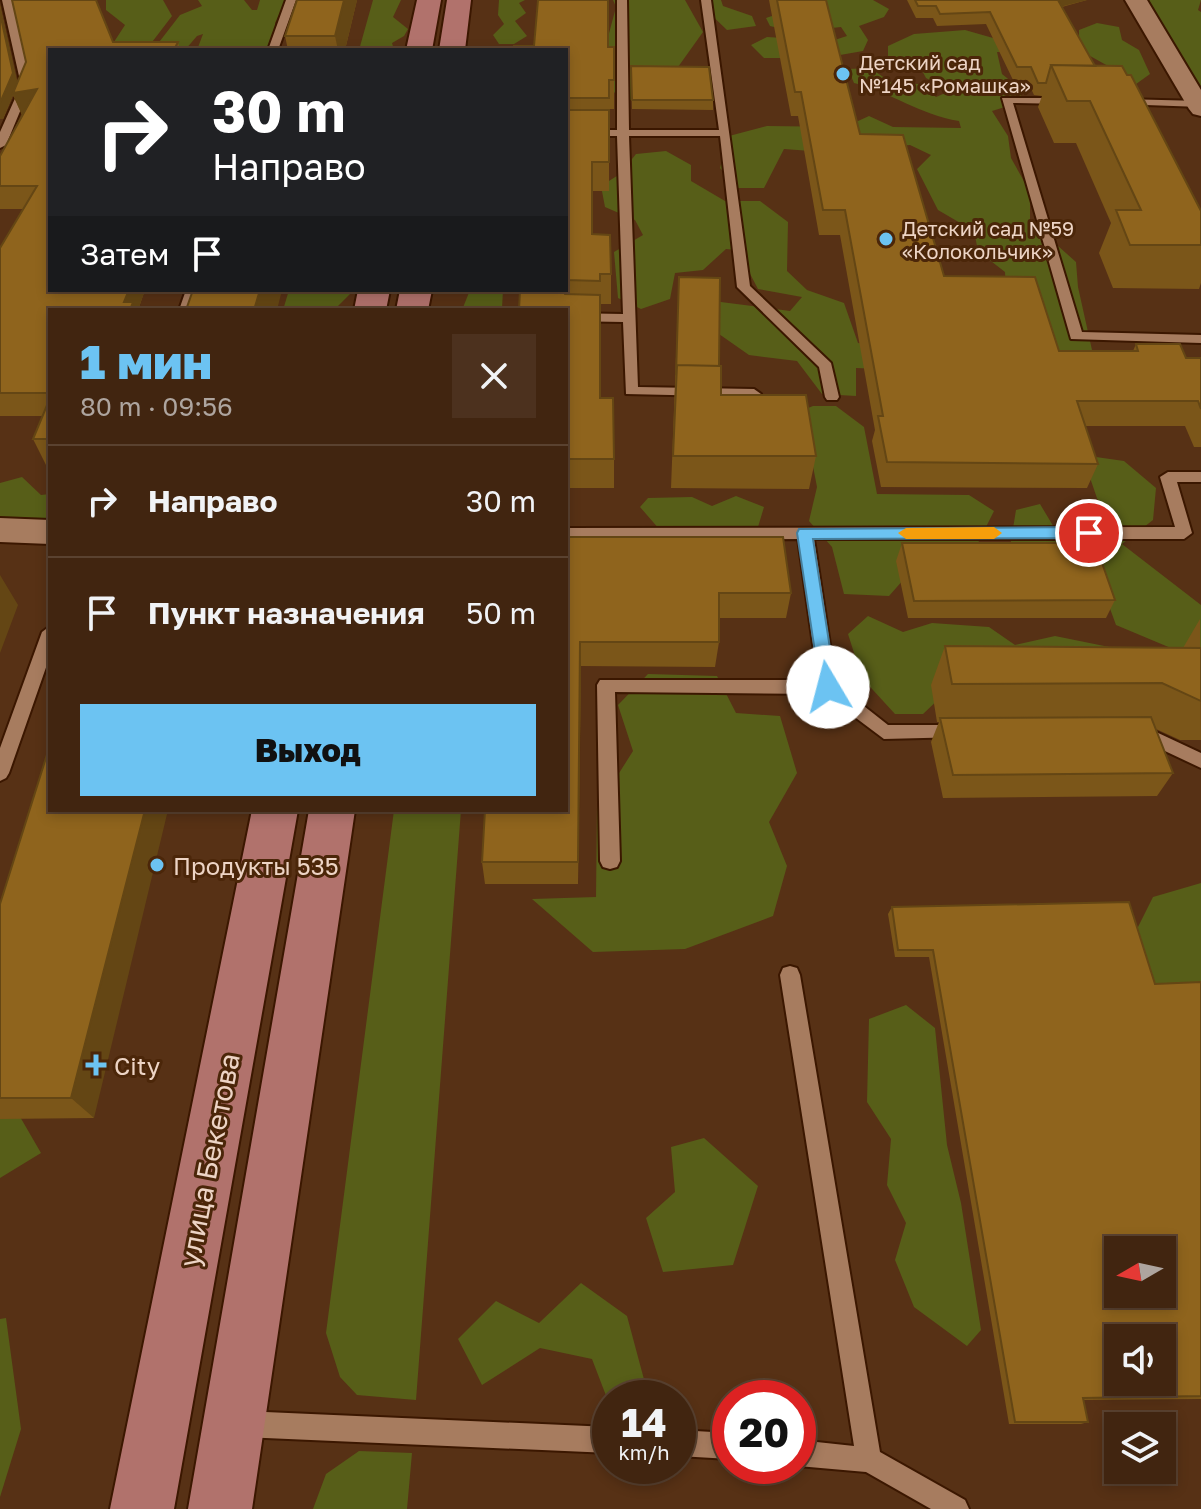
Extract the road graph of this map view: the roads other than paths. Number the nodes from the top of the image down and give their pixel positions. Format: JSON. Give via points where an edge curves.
{"nodes":[{"id":1,"x":7,"y":0,"type":"edge"},
{"id":2,"x":291,"y":0,"type":"edge"},
{"id":3,"x":429,"y":0,"type":"edge"},
{"id":4,"x":459,"y":0,"type":"edge"},
{"id":5,"x":622,"y":0,"type":"edge"},
{"id":6,"x":706,"y":0,"type":"edge"},
{"id":7,"x":1136,"y":0,"type":"edge"},
{"id":8,"x":274,"y":48,"type":"edge"},
{"id":9,"x":419,"y":48,"type":"edge"},
{"id":10,"x":452,"y":48,"type":"edge"},
{"id":11,"x":1086,"y":102,"type":"edge"},
{"id":12,"x":1102,"y":102,"type":"edge"},
{"id":13,"x":1200,"y":106,"type":"edge"},
{"id":14,"x":568,"y":133,"type":"edge"},
{"id":15,"x":623,"y":133,"type":"junction"},
{"id":16,"x":725,"y":133,"type":"junction"},
{"id":17,"x":0,"y":145,"type":"edge"},
{"id":18,"x":568,"y":317,"type":"edge"},
{"id":19,"x":630,"y":318,"type":"junction"},
{"id":20,"x":1201,"y":339,"type":"edge"},
{"id":21,"x":754,"y":394,"type":"edge"},
{"id":22,"x":832,"y":397,"type":"dead end"},
{"id":23,"x":1201,"y":477,"type":"edge"},
{"id":24,"x":0,"y":530,"type":"edge"},
{"id":25,"x":48,"y":532,"type":"edge"},
{"id":26,"x":805,"y":533,"type":"junction"},
{"id":27,"x":568,"y":534,"type":"edge"},
{"id":28,"x":48,"y":637,"type":"edge"},
{"id":29,"x":828,"y":687,"type":"junction"},
{"id":30,"x":1123,"y":731,"type":"edge"},
{"id":31,"x":980,"y":732,"type":"edge"},
{"id":32,"x":6,"y":736,"type":"edge"},
{"id":33,"x":1201,"y":761,"type":"edge"},
{"id":34,"x":0,"y":773,"type":"edge"},
{"id":35,"x":275,"y":812,"type":"edge"},
{"id":36,"x":332,"y":812,"type":"edge"},
{"id":37,"x":610,"y":861,"type":"dead end"},
{"id":38,"x":790,"y":975,"type":"dead end"},
{"id":39,"x":233,"y":1423,"type":"junction"},
{"id":40,"x":592,"y":1439,"type":"edge"},
{"id":41,"x":816,"y":1455,"type":"edge"},
{"id":42,"x":869,"y":1460,"type":"junction"},
{"id":43,"x":142,"y":1509,"type":"edge"},
{"id":44,"x":220,"y":1509,"type":"edge"},
{"id":45,"x":956,"y":1509,"type":"edge"}],
"edges":[{"from":1,"to":17,"type":"lane","via":[[26,85]]},
{"from":2,"to":8,"type":"lane"},
{"from":3,"to":9,"type":"main road"},
{"from":4,"to":10,"type":"main road"},
{"from":5,"to":15,"type":"lane"},
{"from":6,"to":16,"type":"lane"},
{"from":7,"to":13,"type":"street"},
{"from":11,"to":20,"type":"lane","via":[[1006,100],[1076,336]]},
{"from":12,"to":13,"type":"lane"},
{"from":14,"to":15,"type":"lane"},
{"from":15,"to":16,"type":"lane"},
{"from":15,"to":19,"type":"lane"},
{"from":16,"to":22,"type":"lane","via":[[744,287],[826,366]]},
{"from":18,"to":19,"type":"lane"},
{"from":19,"to":21,"type":"lane","via":[[631,391]]},
{"from":23,"to":26,"type":"lane","via":[[1168,477],[1184,533]]},
{"from":24,"to":25,"type":"street"},
{"from":26,"to":27,"type":"lane"},
{"from":26,"to":29,"type":"lane"},
{"from":28,"to":32,"type":"lane"},
{"from":29,"to":31,"type":"lane","via":[[884,732]]},
{"from":29,"to":37,"type":"lane","via":[[606,685]]},
{"from":30,"to":33,"type":"lane","via":[[1139,731]]},
{"from":32,"to":34,"type":"lane"},
{"from":35,"to":43,"type":"main road","name":"улица Бекетова"},
{"from":36,"to":39,"type":"main road"},
{"from":38,"to":42,"type":"lane"},
{"from":39,"to":40,"type":"lane"},
{"from":39,"to":44,"type":"main road"},
{"from":41,"to":42,"type":"lane"},
{"from":42,"to":45,"type":"lane"}]}
